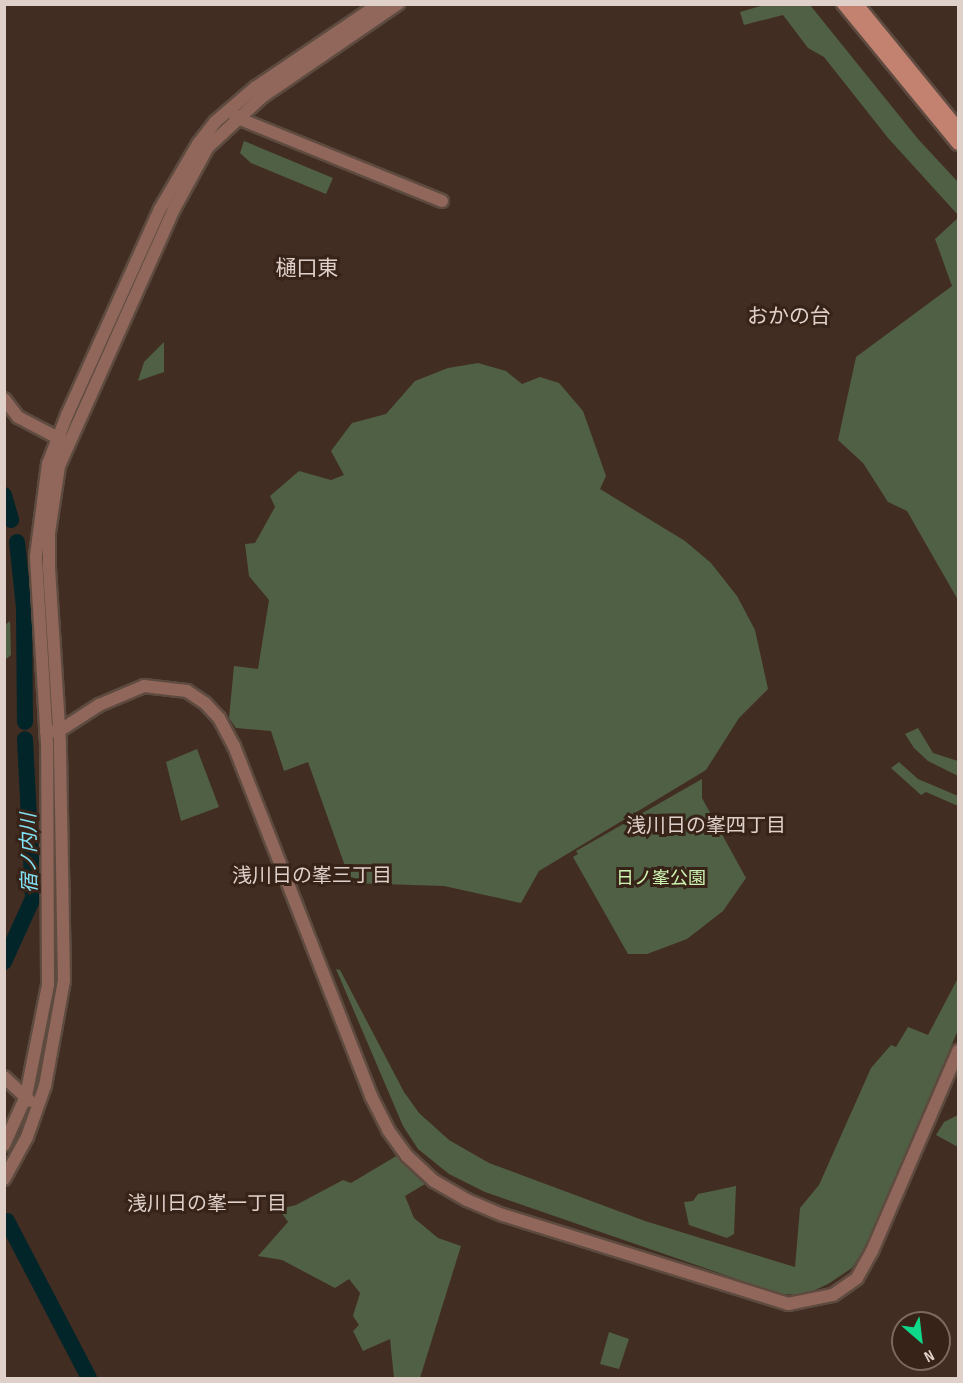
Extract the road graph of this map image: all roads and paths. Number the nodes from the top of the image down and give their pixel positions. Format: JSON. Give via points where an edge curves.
{"nodes":[{"id":1,"x":379,"y":4,"type":"edge"},
{"id":2,"x":398,"y":4,"type":"edge"},
{"id":3,"x":843,"y":4,"type":"edge"},
{"id":4,"x":857,"y":4,"type":"edge"},
{"id":5,"x":232,"y":113,"type":"junction"},
{"id":6,"x":958,"y":128,"type":"edge"},
{"id":7,"x":958,"y":144,"type":"edge"},
{"id":8,"x":441,"y":201,"type":"dead end"},
{"id":9,"x":4,"y":399,"type":"edge"},
{"id":10,"x":63,"y":440,"type":"junction"},
{"id":11,"x":59,"y":731,"type":"junction"},
{"id":12,"x":46,"y":732,"type":"junction"},
{"id":13,"x":958,"y":1051,"type":"edge"},
{"id":14,"x":4,"y":1077,"type":"edge"},
{"id":15,"x":26,"y":1096,"type":"junction"},
{"id":16,"x":38,"y":1107,"type":"junction"},
{"id":17,"x":4,"y":1145,"type":"edge"},
{"id":18,"x":4,"y":1179,"type":"edge"}],
"edges":[{"from":1,"to":5,"type":"street","via":[[256,87]]},
{"from":2,"to":5,"type":"street"},
{"from":3,"to":7,"type":"main road"},
{"from":4,"to":6,"type":"main road"},
{"from":5,"to":8,"type":"street"},
{"from":5,"to":10,"type":"street","via":[[198,144],[168,192]]},
{"from":9,"to":10,"type":"street","via":[[18,417]]},
{"from":10,"to":11,"type":"street","via":[[49,532]]},
{"from":10,"to":12,"type":"street","via":[[43,487],[36,534]]},
{"from":11,"to":12,"type":"street"},
{"from":11,"to":13,"type":"street","via":[[99,705],[144,686],[187,691],[219,718],[234,746],[371,1096],[388,1130],[407,1156],[434,1181],[503,1215],[788,1304],[833,1295],[857,1278],[872,1251]]},
{"from":11,"to":16,"type":"street","via":[[64,980],[52,1062]]},
{"from":12,"to":15,"type":"street","via":[[50,962],[45,1012]]},
{"from":14,"to":15,"type":"street"},
{"from":15,"to":16,"type":"street"},
{"from":15,"to":17,"type":"street"},
{"from":16,"to":18,"type":"street"}]}
